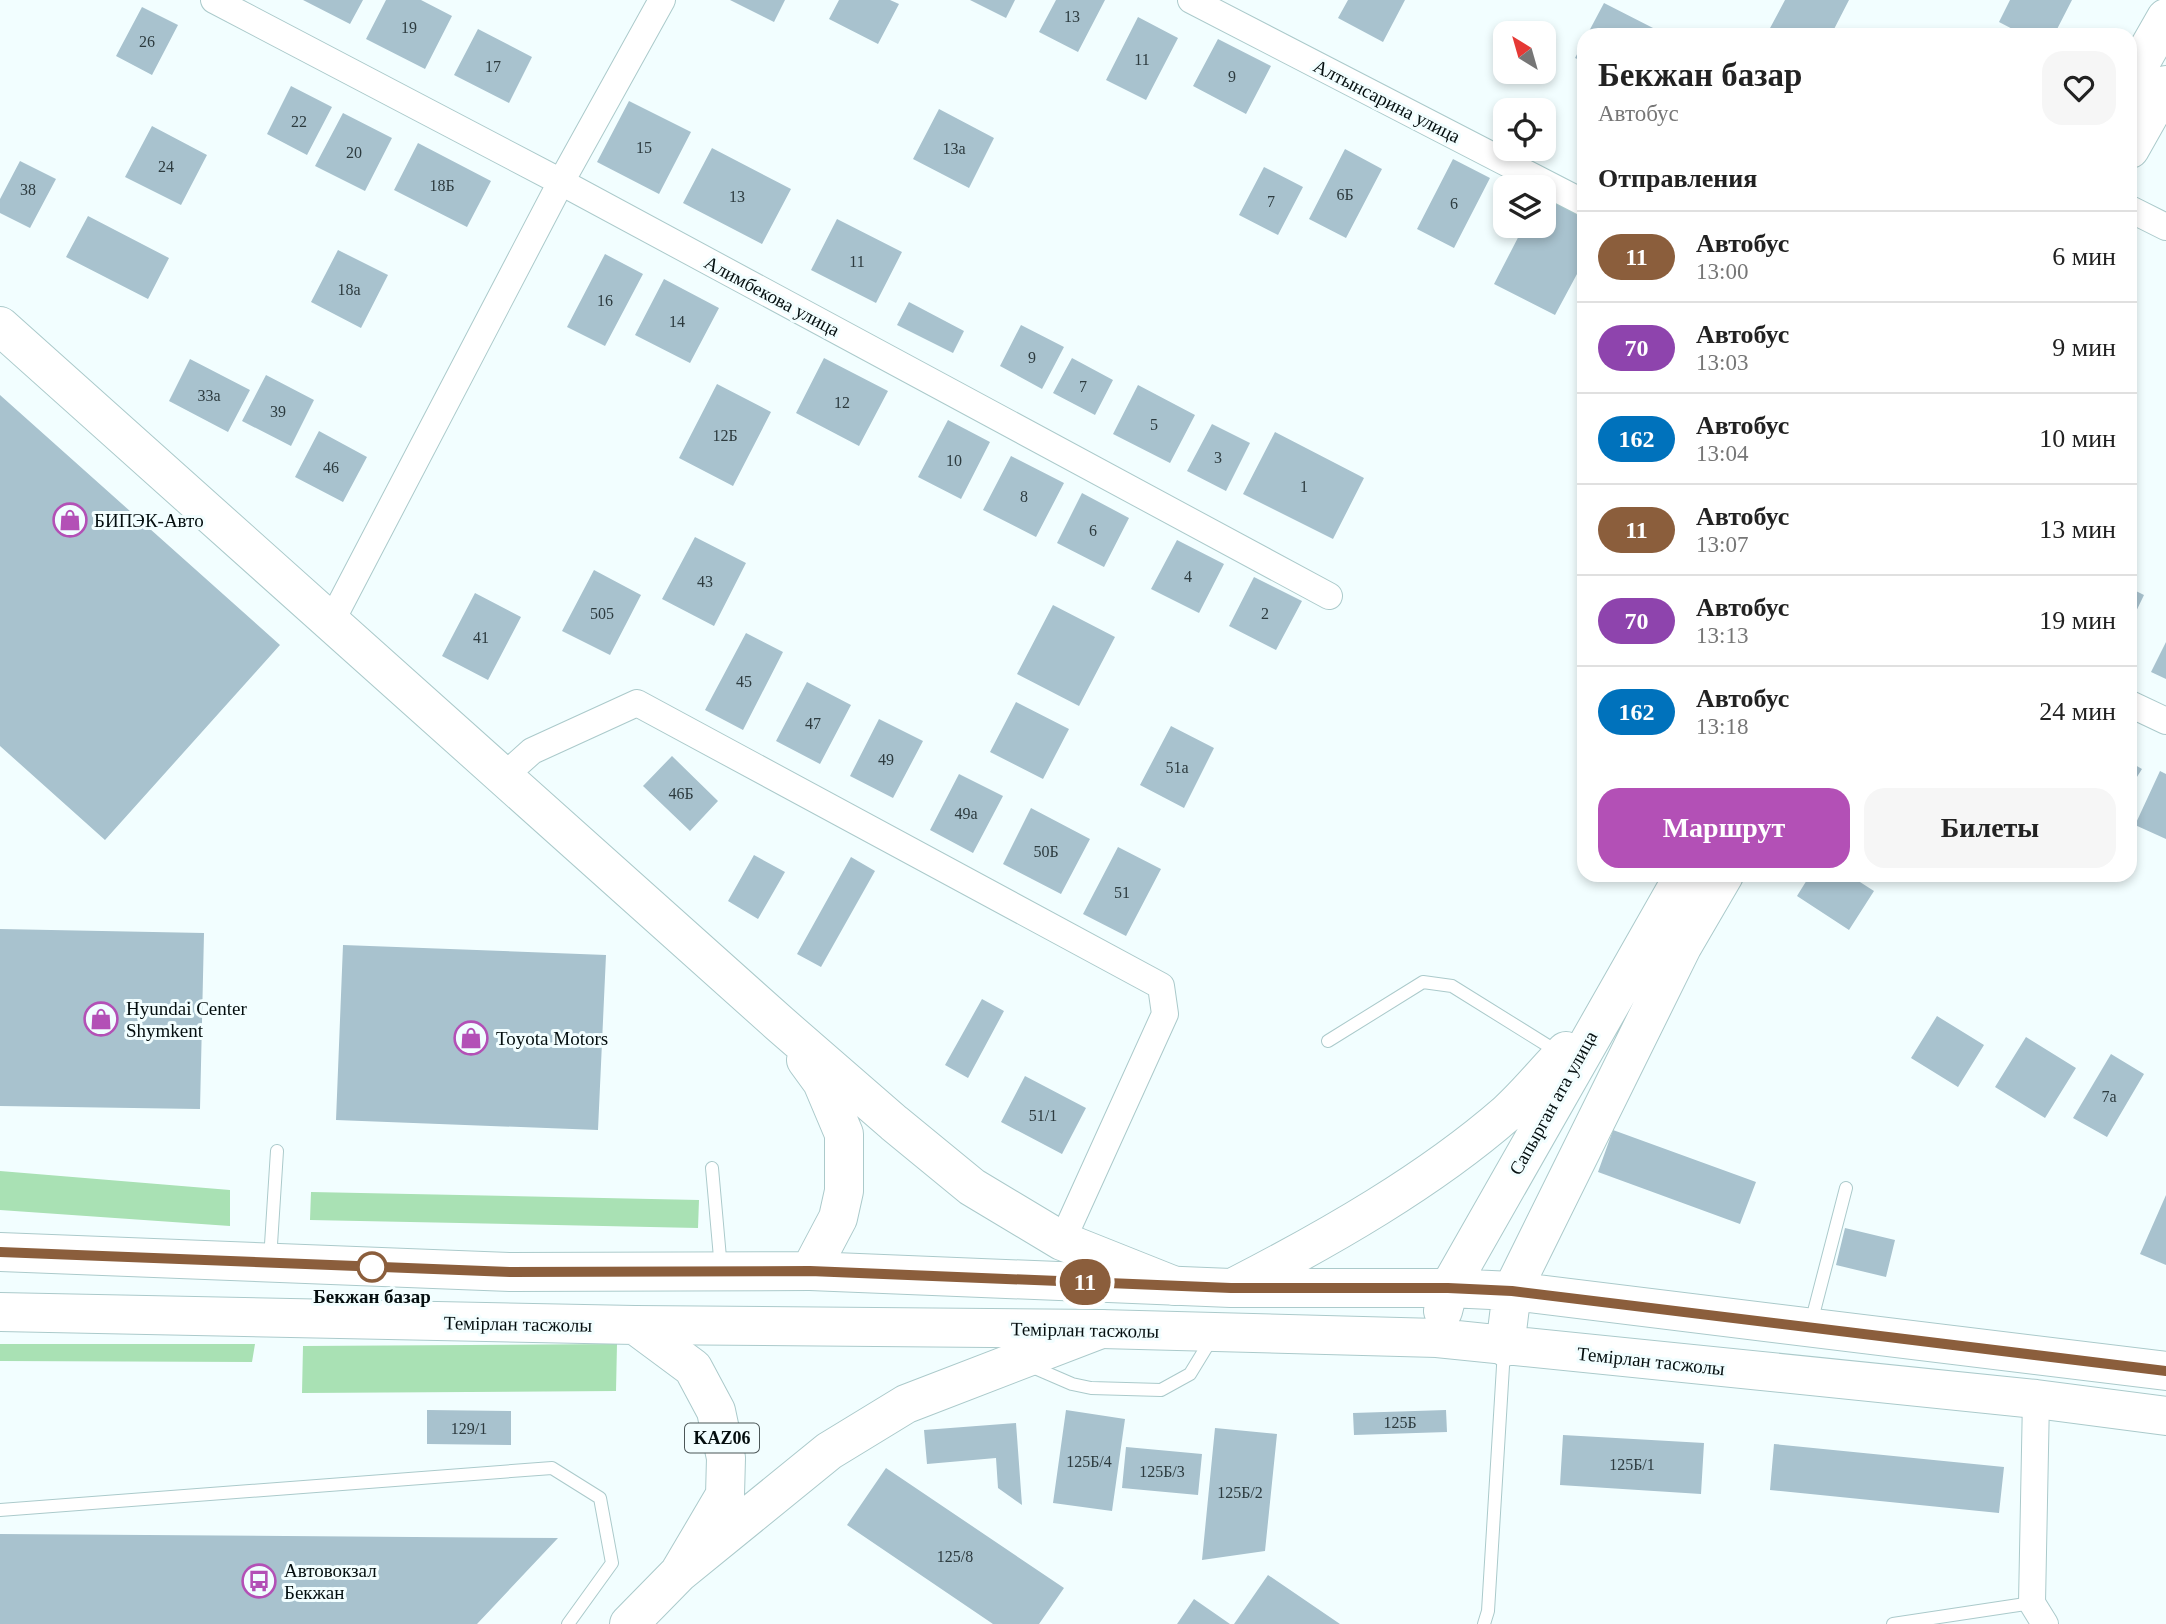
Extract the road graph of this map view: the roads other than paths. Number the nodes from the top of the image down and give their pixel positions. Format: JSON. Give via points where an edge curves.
{"nodes":[{"id":1,"x":214,"y":0,"type":"edge"},
{"id":2,"x":662,"y":0,"type":"edge"},
{"id":3,"x":1191,"y":0,"type":"edge"},
{"id":4,"x":2166,"y":18,"type":"edge"},
{"id":5,"x":2137,"y":69,"type":"edge"},
{"id":6,"x":2166,"y":85,"type":"edge"},
{"id":7,"x":2137,"y":137,"type":"edge"},
{"id":8,"x":561,"y":182,"type":"junction"},
{"id":9,"x":1577,"y":199,"type":"edge"},
{"id":10,"x":2137,"y":212,"type":"edge"},
{"id":11,"x":2166,"y":227,"type":"edge"},
{"id":12,"x":0,"y":326,"type":"edge"},
{"id":13,"x":1329,"y":596,"type":"dead end"},
{"id":14,"x":331,"y":622,"type":"junction"},
{"id":15,"x":2137,"y":707,"type":"edge"},
{"id":16,"x":2166,"y":721,"type":"edge"},
{"id":17,"x":504,"y":776,"type":"junction"},
{"id":18,"x":1680,"y":882,"type":"edge"},
{"id":19,"x":1720,"y":882,"type":"edge"},
{"id":20,"x":1606,"y":1009,"type":"junction"},
{"id":21,"x":780,"y":1024,"type":"junction"},
{"id":22,"x":1328,"y":1041,"type":"dead end"},
{"id":23,"x":1562,"y":1055,"type":"junction"},
{"id":24,"x":276,"y":1151,"type":"dead end"},
{"id":25,"x":712,"y":1168,"type":"dead end"},
{"id":26,"x":1846,"y":1188,"type":"dead end"},
{"id":27,"x":1062,"y":1241,"type":"junction"},
{"id":28,"x":0,"y":1252,"type":"edge"},
{"id":29,"x":270,"y":1264,"type":"junction"},
{"id":30,"x":721,"y":1271,"type":"junction"},
{"id":31,"x":810,"y":1271,"type":"junction"},
{"id":32,"x":1175,"y":1286,"type":"junction"},
{"id":33,"x":1231,"y":1288,"type":"junction"},
{"id":34,"x":1448,"y":1288,"type":"junction"},
{"id":35,"x":1512,"y":1291,"type":"junction"},
{"id":36,"x":0,"y":1312,"type":"edge"},
{"id":37,"x":635,"y":1325,"type":"junction"},
{"id":38,"x":1810,"y":1328,"type":"junction"},
{"id":39,"x":1101,"y":1329,"type":"junction"},
{"id":40,"x":1216,"y":1332,"type":"junction"},
{"id":41,"x":1437,"y":1338,"type":"junction"},
{"id":42,"x":1505,"y":1347,"type":"junction"},
{"id":43,"x":1018,"y":1361,"type":"junction"},
{"id":44,"x":2166,"y":1371,"type":"edge"},
{"id":45,"x":2036,"y":1399,"type":"junction"},
{"id":46,"x":2166,"y":1416,"type":"edge"},
{"id":47,"x":0,"y":1510,"type":"edge"},
{"id":48,"x":679,"y":1573,"type":"junction"},
{"id":49,"x":2038,"y":1613,"type":"edge"},
{"id":50,"x":568,"y":1624,"type":"edge"},
{"id":51,"x":629,"y":1624,"type":"edge"},
{"id":52,"x":1484,"y":1624,"type":"edge"},
{"id":53,"x":1893,"y":1624,"type":"edge"}],
"edges":[{"from":1,"to":8,"type":"street","name":"Алимбекова улица"},
{"from":2,"to":8,"type":"street"},
{"from":3,"to":9,"type":"street","name":"Алтынсарина улица"},
{"from":4,"to":5,"type":"main road"},
{"from":6,"to":7,"type":"main road"},
{"from":8,"to":13,"type":"street","name":"Алимбекова улица"},
{"from":8,"to":14,"type":"street"},
{"from":10,"to":11,"type":"street"},
{"from":12,"to":14,"type":"main road"},
{"from":14,"to":17,"type":"main road"},
{"from":15,"to":16,"type":"street"},
{"from":17,"to":21,"type":"main road"},
{"from":17,"to":27,"type":"street","via":[[532,751],[637,703],[1161,986],[1165,1014]]},
{"from":18,"to":20,"type":"main road","name":"Сапырган ата улица"},
{"from":19,"to":35,"type":"main road","via":[[1682,947]]},
{"from":20,"to":23,"type":"main road"},
{"from":20,"to":34,"type":"main road","name":"Сапырган ата улица"},
{"from":21,"to":27,"type":"main road","via":[[971,1187]]},
{"from":21,"to":31,"type":"main road","via":[[822,1082],[844,1134],[845,1191],[838,1218]]},
{"from":22,"to":23,"type":"lane","via":[[1423,982],[1452,986]]},
{"from":23,"to":33,"type":"main road","via":[[1507,1112],[1430,1171],[1305,1250]]},
{"from":24,"to":29,"type":"lane"},
{"from":25,"to":30,"type":"lane"},
{"from":26,"to":38,"type":"lane"},
{"from":27,"to":32,"type":"main road"},
{"from":28,"to":29,"type":"main road"},
{"from":29,"to":30,"type":"main road","via":[[510,1272]]},
{"from":30,"to":31,"type":"main road"},
{"from":31,"to":32,"type":"main road"},
{"from":32,"to":33,"type":"main road"},
{"from":33,"to":34,"type":"main road"},
{"from":34,"to":35,"type":"main road"},
{"from":34,"to":41,"type":"main road","name":"Сапырган ата улица"},
{"from":35,"to":38,"type":"main road"},
{"from":35,"to":42,"type":"main road"},
{"from":36,"to":37,"type":"main road","name":"Темірлан тасжолы"},
{"from":37,"to":39,"type":"main road","name":"Темірлан тасжолы"},
{"from":37,"to":48,"type":"main road","number":"KАZ06","via":[[693,1368],[716,1411],[726,1458],[725,1495]]},
{"from":38,"to":44,"type":"main road"},
{"from":39,"to":40,"type":"main road","name":"Темірлан тасжолы"},
{"from":39,"to":43,"type":"main road"},
{"from":40,"to":41,"type":"main road","name":"Темірлан тасжолы"},
{"from":40,"to":43,"type":"lane","via":[[1190,1374],[1161,1390],[1091,1388]]},
{"from":41,"to":42,"type":"main road","name":"Темірлан тасжолы"},
{"from":42,"to":45,"type":"main road","name":"Темірлан тасжолы"},
{"from":42,"to":52,"type":"lane"},
{"from":43,"to":48,"type":"main road","via":[[906,1404],[840,1444]]},
{"from":45,"to":46,"type":"main road","name":"Темірлан тасжолы"},
{"from":45,"to":49,"type":"street"},
{"from":47,"to":50,"type":"lane","via":[[552,1468],[600,1498],[612,1563]]},
{"from":48,"to":51,"type":"main road","number":"KАZ06"},
{"from":49,"to":53,"type":"lane"}]}
